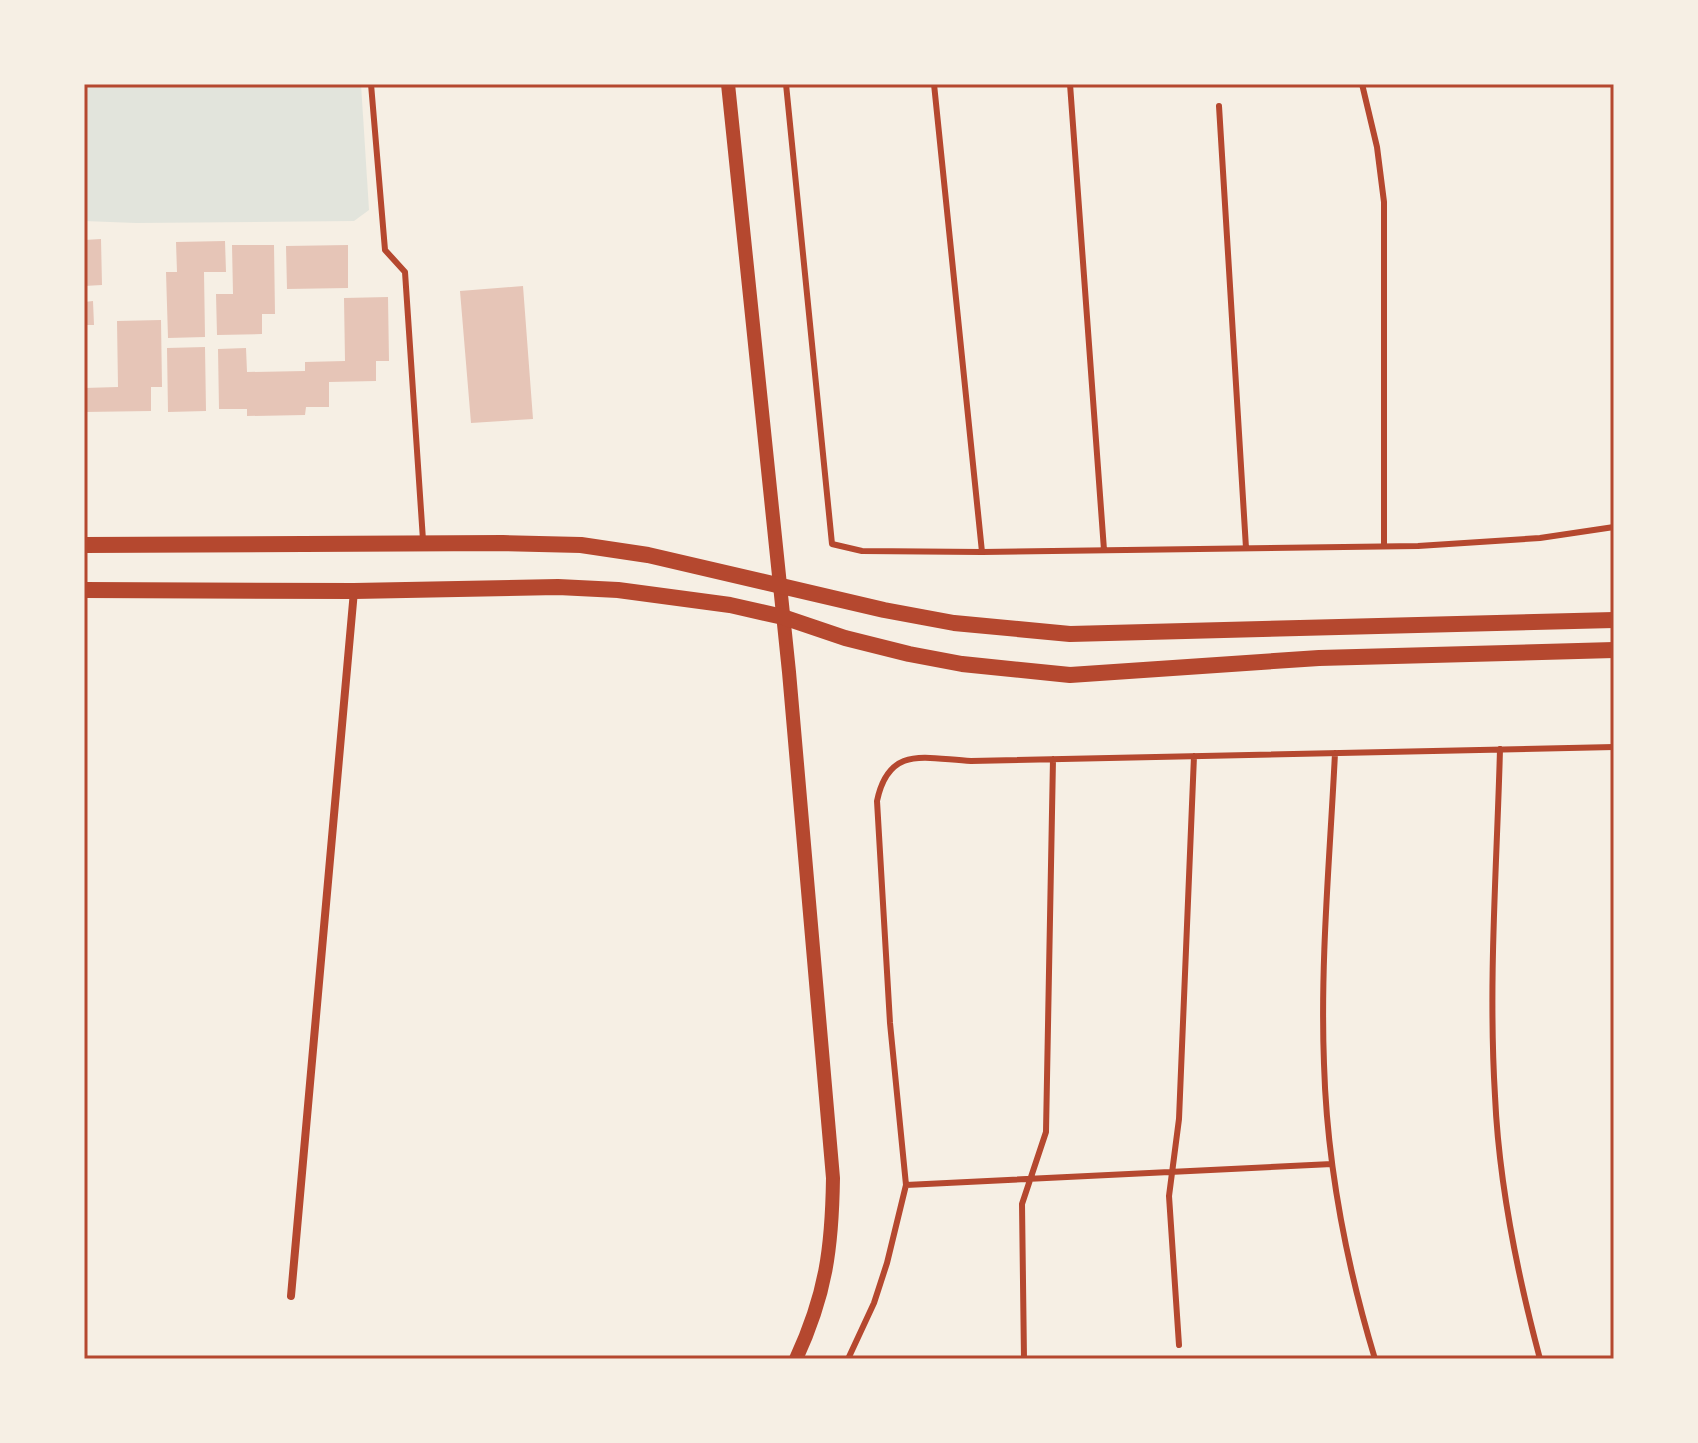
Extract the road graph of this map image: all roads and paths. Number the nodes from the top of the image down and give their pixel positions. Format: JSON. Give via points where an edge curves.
{"nodes":[{"id":1,"x":371,"y":84,"type":"edge"},
{"id":2,"x":728,"y":84,"type":"edge"},
{"id":3,"x":786,"y":84,"type":"edge"},
{"id":4,"x":934,"y":84,"type":"edge"},
{"id":5,"x":1070,"y":84,"type":"edge"},
{"id":6,"x":1362,"y":84,"type":"edge"},
{"id":7,"x":1219,"y":106,"type":"dead end"},
{"id":8,"x":1614,"y":527,"type":"edge"},
{"id":9,"x":423,"y":544,"type":"junction"},
{"id":10,"x":84,"y":545,"type":"edge"},
{"id":11,"x":1384,"y":546,"type":"junction"},
{"id":12,"x":1246,"y":548,"type":"junction"},
{"id":13,"x":1104,"y":550,"type":"junction"},
{"id":14,"x":982,"y":552,"type":"junction"},
{"id":15,"x":780,"y":585,"type":"junction"},
{"id":16,"x":84,"y":590,"type":"edge"},
{"id":17,"x":354,"y":591,"type":"junction"},
{"id":18,"x":783,"y":617,"type":"junction"},
{"id":19,"x":1614,"y":620,"type":"edge"},
{"id":20,"x":1614,"y":650,"type":"edge"},
{"id":21,"x":1614,"y":747,"type":"edge"},
{"id":22,"x":1500,"y":749,"type":"junction"},
{"id":23,"x":1335,"y":753,"type":"junction"},
{"id":24,"x":1194,"y":756,"type":"junction"},
{"id":25,"x":1053,"y":759,"type":"junction"},
{"id":26,"x":1332,"y":1164,"type":"junction"},
{"id":27,"x":1172,"y":1172,"type":"junction"},
{"id":28,"x":1030,"y":1179,"type":"junction"},
{"id":29,"x":906,"y":1185,"type":"junction"},
{"id":30,"x":291,"y":1296,"type":"dead end"},
{"id":31,"x":1179,"y":1345,"type":"dead end"},
{"id":32,"x":796,"y":1359,"type":"edge"},
{"id":33,"x":848,"y":1359,"type":"edge"},
{"id":34,"x":1024,"y":1359,"type":"edge"},
{"id":35,"x":1375,"y":1359,"type":"edge"},
{"id":36,"x":1540,"y":1359,"type":"edge"}],
"edges":[{"from":1,"to":9,"type":"lane","via":[[385,250],[405,272]]},
{"from":2,"to":15,"type":"street"},
{"from":3,"to":14,"type":"lane","via":[[832,544],[862,551]]},
{"from":4,"to":14,"type":"lane"},
{"from":5,"to":13,"type":"lane"},
{"from":6,"to":11,"type":"lane","via":[[1384,202]]},
{"from":7,"to":12,"type":"lane"},
{"from":8,"to":11,"type":"lane","via":[[1495,542]]},
{"from":9,"to":10,"type":"main road"},
{"from":9,"to":15,"type":"main road","via":[[604,548]]},
{"from":11,"to":12,"type":"lane"},
{"from":12,"to":13,"type":"lane"},
{"from":13,"to":14,"type":"lane"},
{"from":15,"to":18,"type":"street"},
{"from":15,"to":19,"type":"main road","via":[[954,623],[1070,634]]},
{"from":16,"to":17,"type":"main road"},
{"from":17,"to":18,"type":"main road","via":[[618,590]]},
{"from":17,"to":30,"type":"street"},
{"from":18,"to":20,"type":"main road","via":[[909,654],[1070,675],[1319,658]]},
{"from":18,"to":32,"type":"street","via":[[833,1178],[828,1264],[811,1328]]},
{"from":21,"to":22,"type":"lane"},
{"from":22,"to":23,"type":"lane"},
{"from":22,"to":36,"type":"lane","via":[[1492,987],[1495,1099],[1515,1252]]},
{"from":23,"to":24,"type":"lane"},
{"from":23,"to":26,"type":"lane","via":[[1323,1015]]},
{"from":24,"to":25,"type":"lane"},
{"from":24,"to":27,"type":"lane","via":[[1179,1119]]},
{"from":25,"to":28,"type":"lane","via":[[1046,1132]]},
{"from":25,"to":29,"type":"lane","via":[[906,758],[880,787],[890,1023]]},
{"from":26,"to":27,"type":"lane"},
{"from":26,"to":35,"type":"lane","via":[[1358,1304]]},
{"from":27,"to":28,"type":"lane"},
{"from":27,"to":31,"type":"lane"},
{"from":28,"to":29,"type":"lane"},
{"from":28,"to":34,"type":"lane","via":[[1022,1204]]},
{"from":29,"to":33,"type":"lane","via":[[874,1303]]}]}
